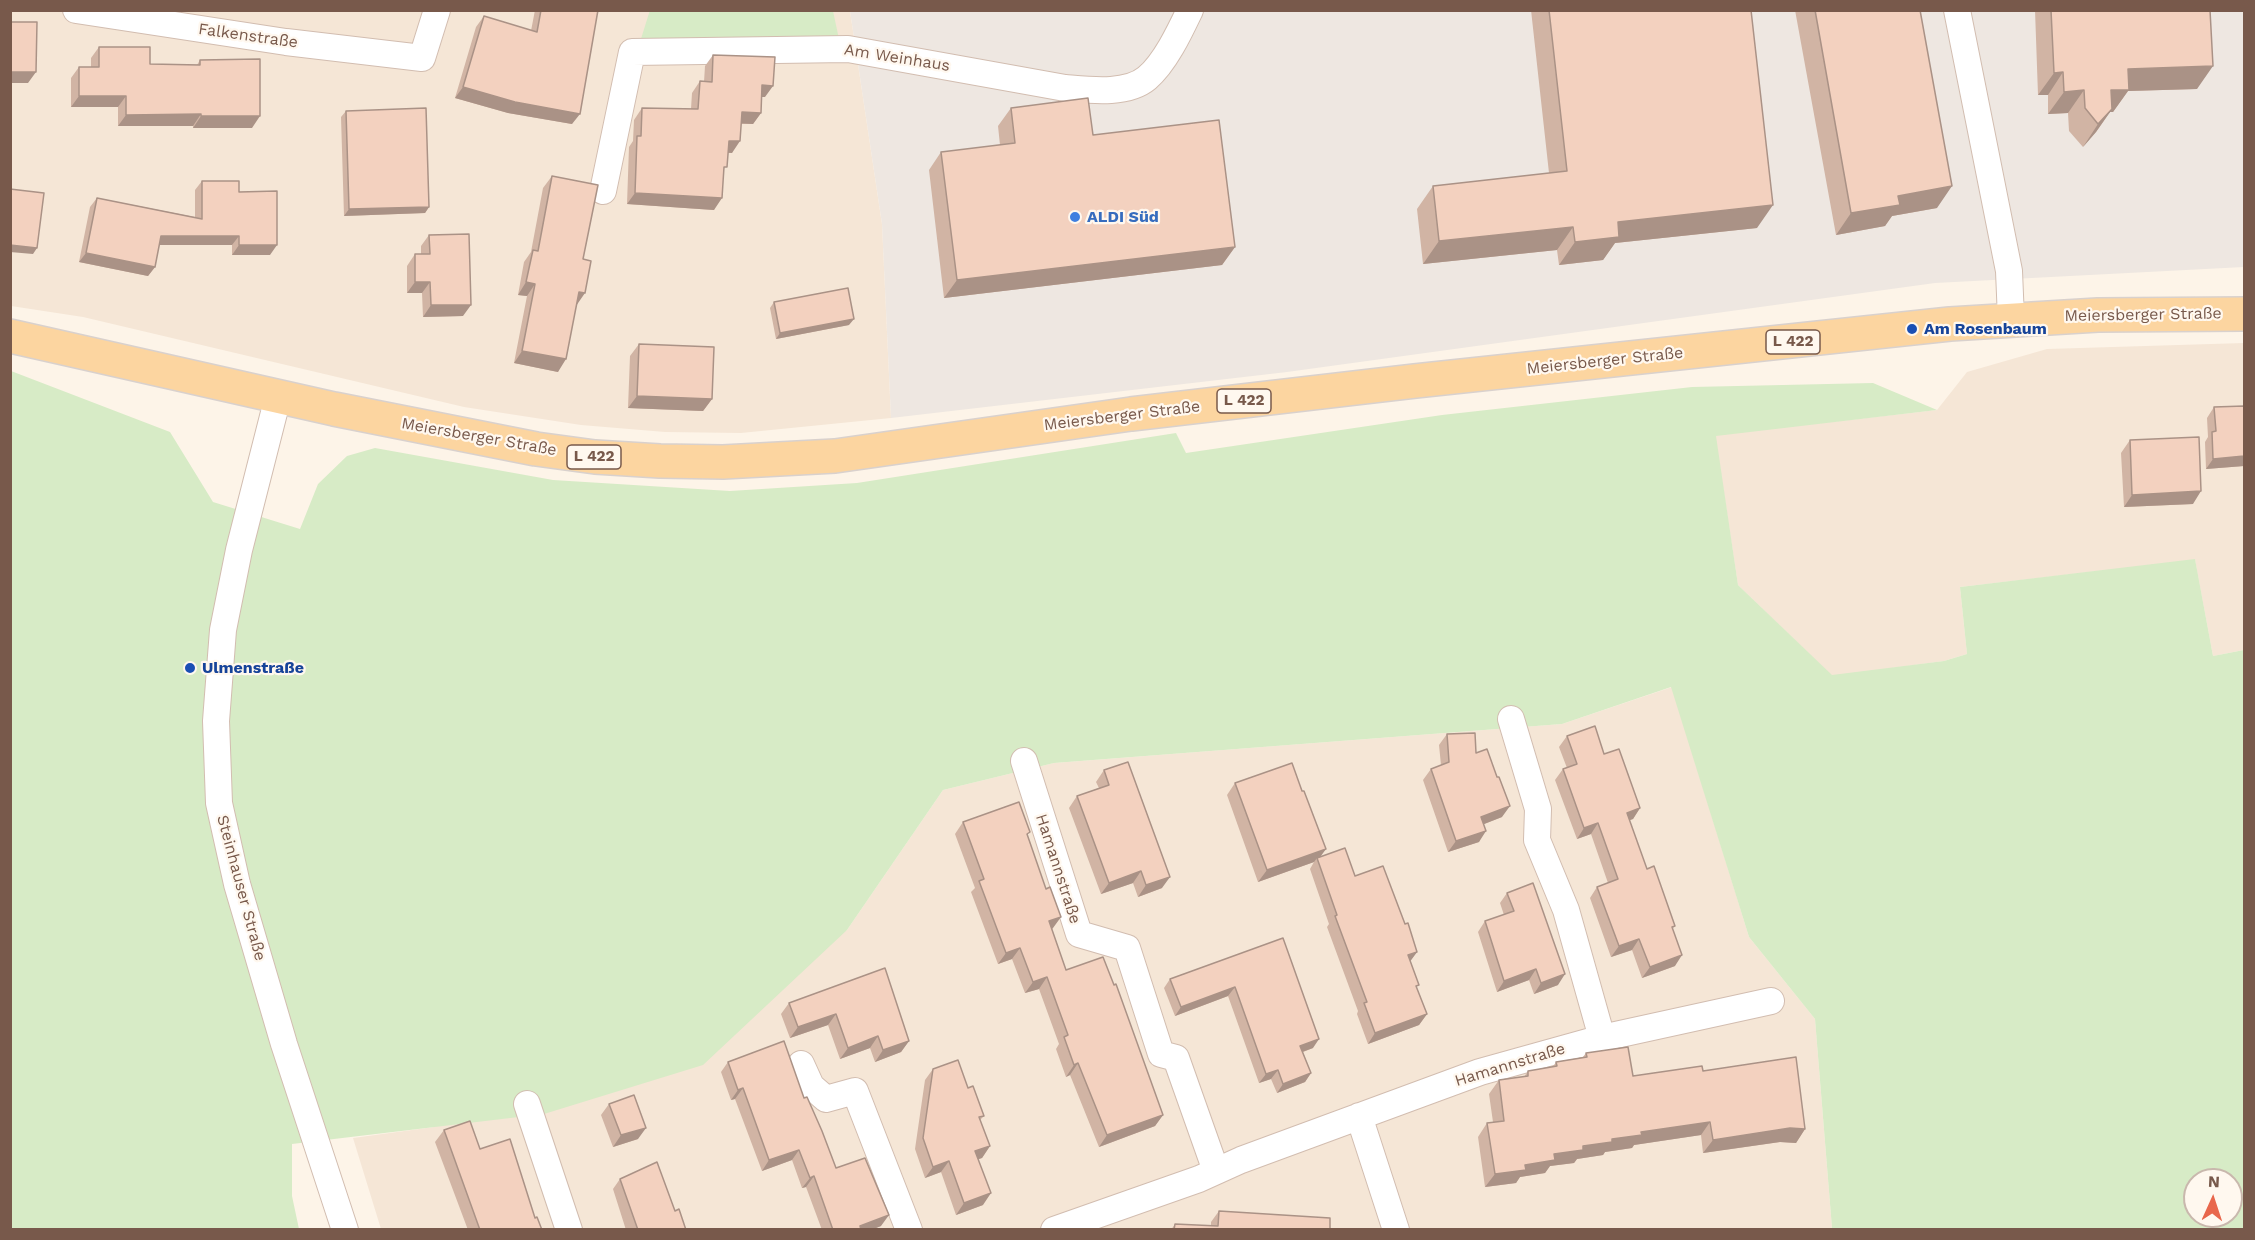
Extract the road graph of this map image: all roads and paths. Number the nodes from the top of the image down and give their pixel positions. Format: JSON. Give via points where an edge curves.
{"nodes":[{"id":1,"x":76,"y":10,"type":"edge"},
{"id":2,"x":438,"y":10,"type":"edge"},
{"id":3,"x":1190,"y":10,"type":"edge"},
{"id":4,"x":1957,"y":10,"type":"edge"},
{"id":5,"x":603,"y":191,"type":"dead end"},
{"id":6,"x":2244,"y":314,"type":"edge"},
{"id":7,"x":2012,"y":319,"type":"junction"},
{"id":8,"x":10,"y":336,"type":"edge"},
{"id":9,"x":278,"y":396,"type":"junction"},
{"id":10,"x":1511,"y":719,"type":"dead end"},
{"id":11,"x":1024,"y":761,"type":"dead end"},
{"id":12,"x":1771,"y":1001,"type":"dead end"},
{"id":13,"x":1602,"y":1038,"type":"junction"},
{"id":14,"x":801,"y":1064,"type":"dead end"},
{"id":15,"x":527,"y":1104,"type":"dead end"},
{"id":16,"x":1359,"y":1116,"type":"junction"},
{"id":17,"x":1216,"y":1171,"type":"junction"},
{"id":18,"x":345,"y":1230,"type":"edge"},
{"id":19,"x":569,"y":1230,"type":"edge"},
{"id":20,"x":909,"y":1230,"type":"edge"},
{"id":21,"x":1054,"y":1230,"type":"edge"},
{"id":22,"x":1396,"y":1230,"type":"edge"}],
"edges":[{"from":1,"to":2,"type":"street","name":"Falkenstraße","via":[[422,58]]},
{"from":3,"to":5,"type":"street","name":"Am Weinhaus","via":[[1171,48],[1147,78],[1125,88],[1094,91],[848,49],[632,52]]},
{"from":4,"to":7,"type":"street","via":[[2009,271]]},
{"from":6,"to":7,"type":"main road","name":"Meiersberger Straße","number":"L 422"},
{"from":7,"to":9,"type":"main road","name":"Meiersberger Straße","number":"L 422","via":[[1131,414],[835,456],[723,462],[660,462],[536,449]]},
{"from":8,"to":9,"type":"main road","name":"Meiersberger Straße","number":"L 422"},
{"from":9,"to":18,"type":"street","name":"Steinhauser Straße","via":[[238,550],[223,630],[216,721],[219,803],[284,1044]]},
{"from":10,"to":13,"type":"street","via":[[1538,809],[1537,840],[1566,910]]},
{"from":11,"to":17,"type":"street","name":"Hamannstraße","via":[[1079,934],[1127,948],[1161,1054],[1176,1058]]},
{"from":12,"to":13,"type":"street","name":"Hamannstraße"},
{"from":13,"to":16,"type":"street","name":"Hamannstraße","via":[[1480,1072]]},
{"from":14,"to":20,"type":"street","via":[[811,1086],[826,1099],[855,1090]]},
{"from":15,"to":19,"type":"street"},
{"from":16,"to":17,"type":"street","name":"Hamannstraße"},
{"from":16,"to":22,"type":"street"},
{"from":17,"to":21,"type":"street","name":"Hamannstraße"}]}
